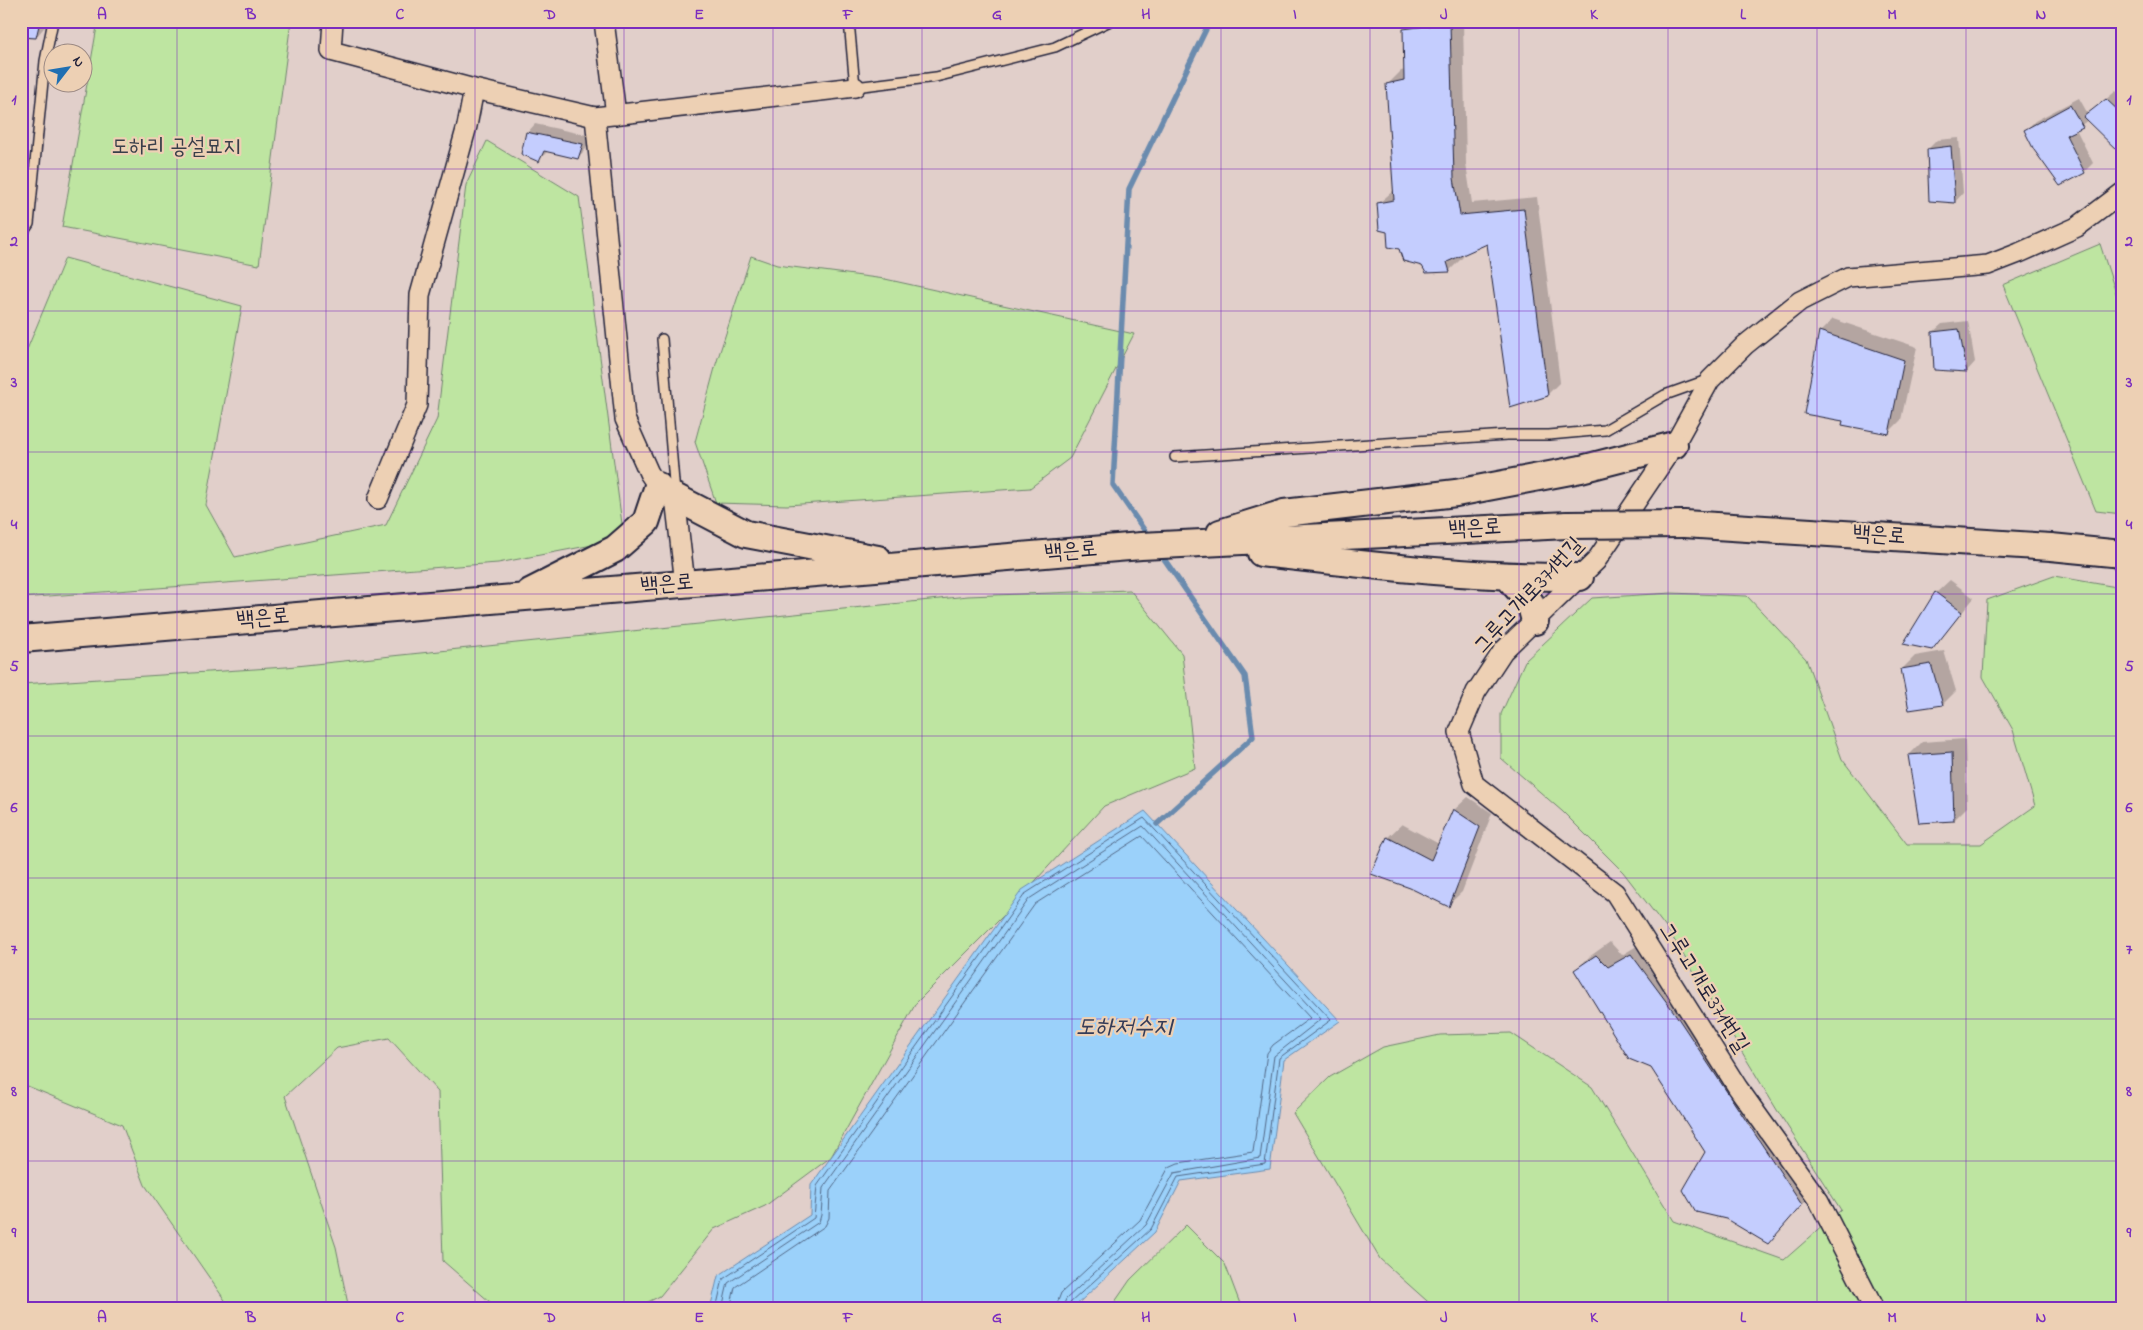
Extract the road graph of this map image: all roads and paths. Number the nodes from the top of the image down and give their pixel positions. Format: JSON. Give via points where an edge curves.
{"nodes":[{"id":1,"x":53,"y":21,"type":"edge"},
{"id":2,"x":333,"y":21,"type":"edge"},
{"id":3,"x":604,"y":21,"type":"edge"},
{"id":4,"x":848,"y":21,"type":"edge"},
{"id":5,"x":1110,"y":21,"type":"edge"},
{"id":6,"x":855,"y":87,"type":"junction"},
{"id":7,"x":474,"y":89,"type":"junction"},
{"id":8,"x":616,"y":115,"type":"junction"},
{"id":9,"x":595,"y":117,"type":"junction"},
{"id":10,"x":2122,"y":192,"type":"edge"},
{"id":11,"x":21,"y":236,"type":"edge"},
{"id":12,"x":662,"y":339,"type":"dead end"},
{"id":13,"x":1710,"y":380,"type":"junction"},
{"id":14,"x":1674,"y":445,"type":"junction"},
{"id":15,"x":1175,"y":457,"type":"dead end"},
{"id":16,"x":667,"y":491,"type":"junction"},
{"id":17,"x":378,"y":499,"type":"dead end"},
{"id":18,"x":1178,"y":545,"type":"junction"},
{"id":19,"x":2122,"y":554,"type":"edge"},
{"id":20,"x":911,"y":565,"type":"junction"},
{"id":21,"x":1508,"y":577,"type":"junction"},
{"id":22,"x":1580,"y":577,"type":"junction"},
{"id":23,"x":685,"y":584,"type":"junction"},
{"id":24,"x":519,"y":598,"type":"junction"},
{"id":25,"x":1535,"y":621,"type":"junction"},
{"id":26,"x":21,"y":639,"type":"edge"},
{"id":27,"x":1874,"y":1309,"type":"edge"}],
"edges":[{"from":1,"to":11,"type":"lane","via":[[45,61],[29,224]]},
{"from":2,"to":7,"type":"street","via":[[331,51]]},
{"from":3,"to":8,"type":"street"},
{"from":4,"to":6,"type":"lane"},
{"from":5,"to":6,"type":"lane","via":[[1055,47],[936,77]]},
{"from":6,"to":8,"type":"street"},
{"from":7,"to":9,"type":"street"},
{"from":7,"to":17,"type":"street","via":[[420,295],[417,405]]},
{"from":8,"to":9,"type":"street"},
{"from":9,"to":16,"type":"street","via":[[624,419],[649,473]]},
{"from":10,"to":13,"type":"street","name":"그루고개로371번길","via":[[2077,226],[1988,265],[1848,277],[1800,301],[1745,345]]},
{"from":12,"to":16,"type":"lane"},
{"from":13,"to":14,"type":"street","name":"그루고개로371번길"},
{"from":13,"to":15,"type":"lane","via":[[1665,395],[1605,430]]},
{"from":14,"to":18,"type":"main road","via":[[1581,469],[1456,493],[1284,513]]},
{"from":14,"to":22,"type":"street","name":"그루고개로371번길","via":[[1596,561]]},
{"from":16,"to":20,"type":"main road","via":[[746,534]]},
{"from":16,"to":23,"type":"street"},
{"from":16,"to":24,"type":"main road","via":[[646,522],[615,549]]},
{"from":18,"to":19,"type":"main road","name":"백은로","bridge":true,"via":[[1567,525],[1684,524],[2051,546]]},
{"from":18,"to":20,"type":"main road","name":"백은로"},
{"from":18,"to":21,"type":"main road","via":[[1367,566]]},
{"from":20,"to":23,"type":"main road","name":"백은로"},
{"from":21,"to":22,"type":"main road"},
{"from":21,"to":25,"type":"main road","via":[[1530,602]]},
{"from":22,"to":25,"type":"street","name":"그루고개로371번길"},
{"from":23,"to":24,"type":"main road","name":"백은로"},
{"from":24,"to":26,"type":"main road","name":"백은로"},
{"from":25,"to":27,"type":"street","name":"그루고개로371번길","via":[[1503,651],[1476,692],[1459,732],[1474,784],[1615,893],[1738,1088],[1819,1201]]}]}
